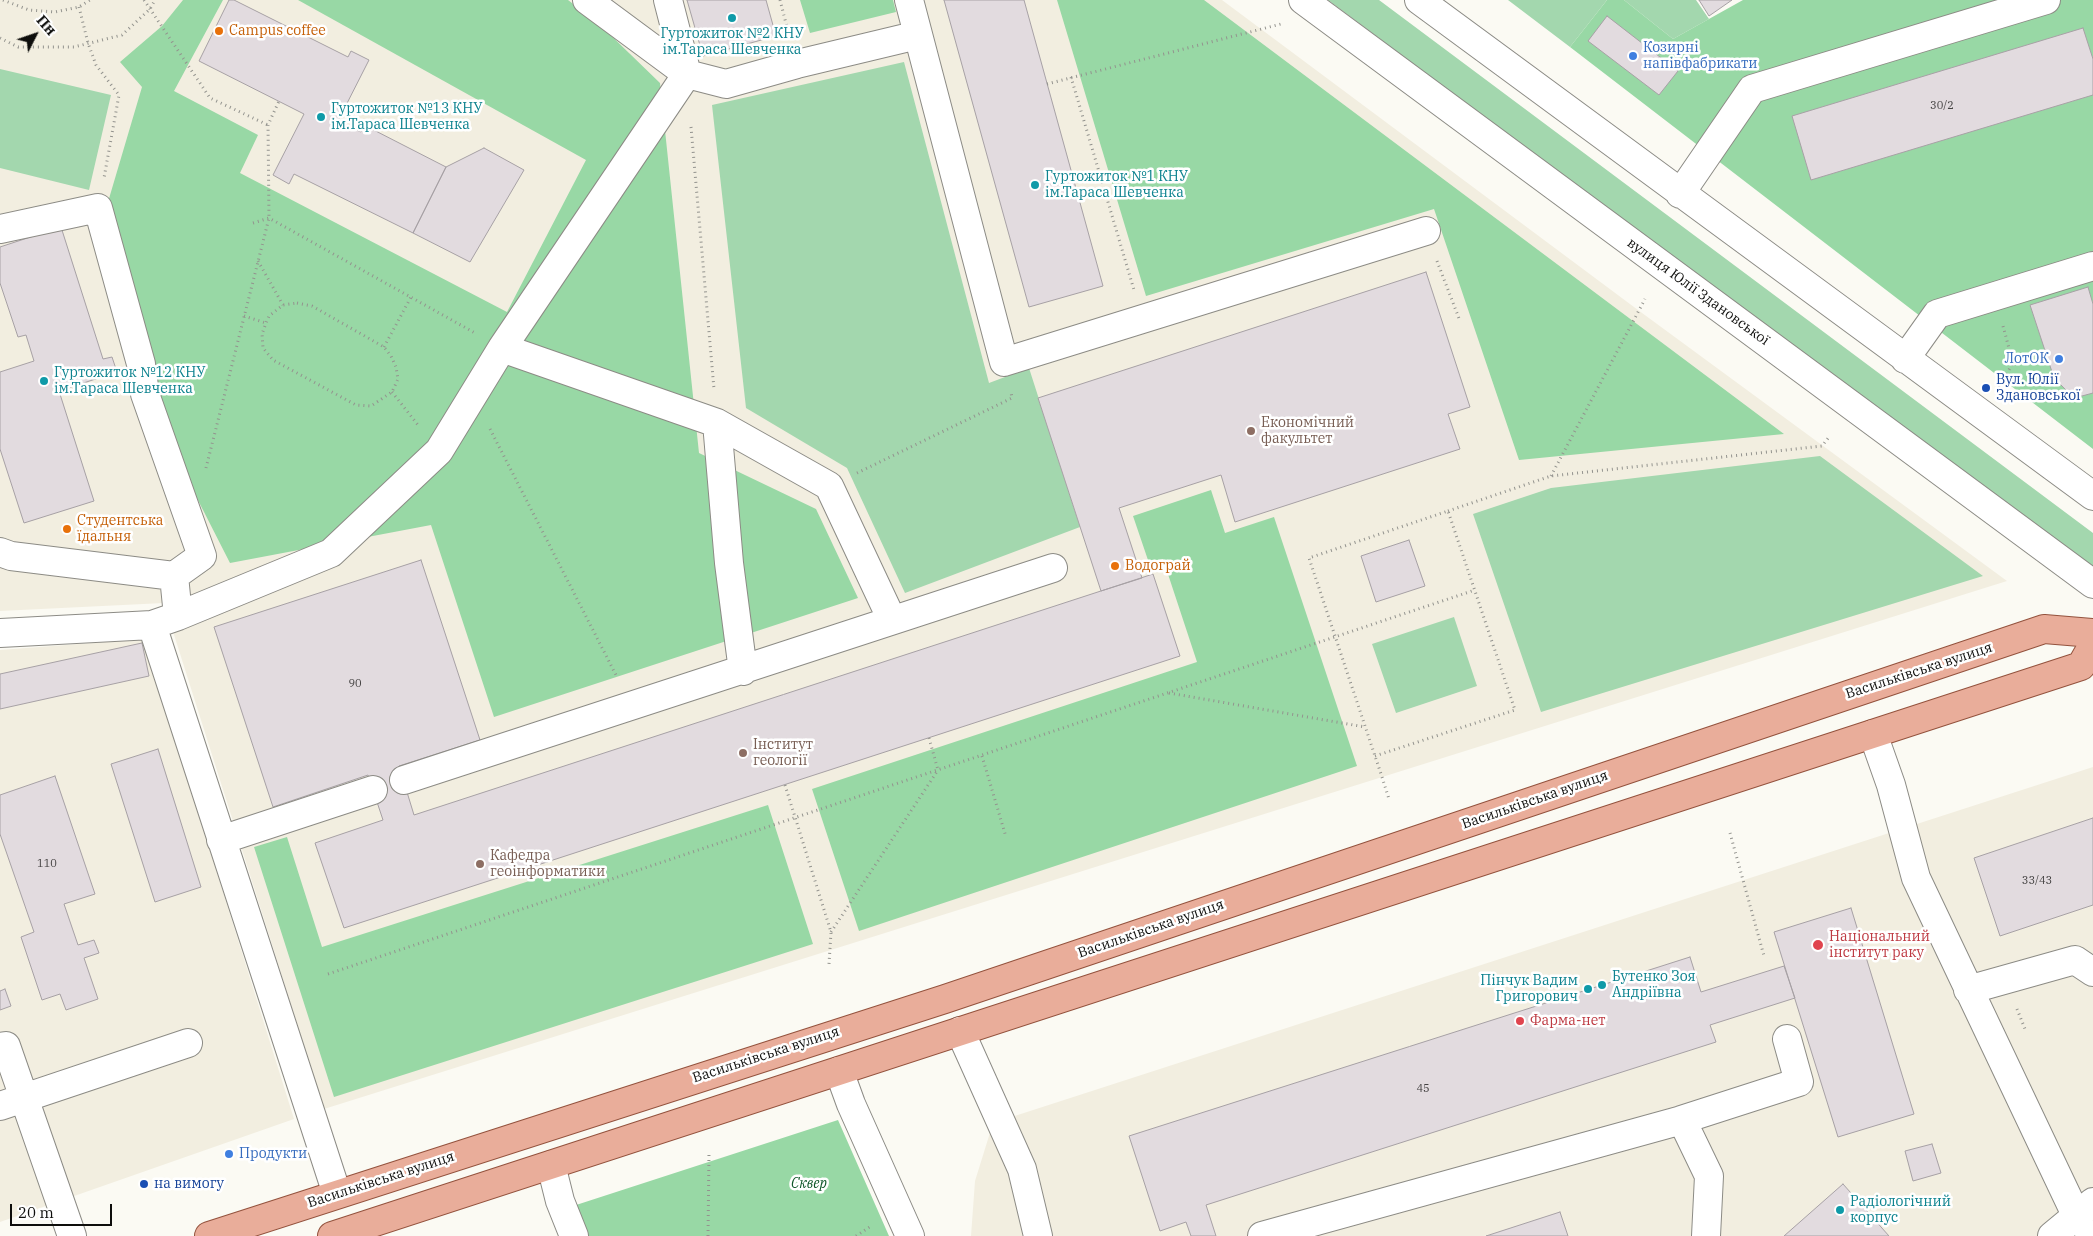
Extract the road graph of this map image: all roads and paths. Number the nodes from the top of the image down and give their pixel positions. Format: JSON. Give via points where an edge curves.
{"nodes":[{"id":1,"x":3,"y":0,"type":"edge"},
{"id":2,"x":90,"y":0,"type":"edge"},
{"id":3,"x":144,"y":0,"type":"edge"},
{"id":4,"x":155,"y":0,"type":"edge"},
{"id":5,"x":587,"y":0,"type":"edge"},
{"id":6,"x":668,"y":0,"type":"edge"},
{"id":7,"x":909,"y":0,"type":"edge"},
{"id":8,"x":1303,"y":0,"type":"edge"},
{"id":9,"x":1419,"y":0,"type":"edge"},
{"id":10,"x":2046,"y":0,"type":"edge"},
{"id":11,"x":79,"y":7,"type":"junction"},
{"id":12,"x":150,"y":9,"type":"junction"},
{"id":13,"x":1282,"y":24,"type":"dead end"},
{"id":14,"x":918,"y":35,"type":"junction"},
{"id":15,"x":0,"y":38,"type":"edge"},
{"id":16,"x":88,"y":44,"type":"junction"},
{"id":17,"x":687,"y":74,"type":"junction"},
{"id":18,"x":1071,"y":77,"type":"junction"},
{"id":19,"x":1047,"y":84,"type":"dead end"},
{"id":20,"x":279,"y":101,"type":"dead end"},
{"id":21,"x":691,"y":122,"type":"dead end"},
{"id":22,"x":268,"y":125,"type":"junction"},
{"id":23,"x":1680,"y":194,"type":"junction"},
{"id":24,"x":98,"y":208,"type":"junction"},
{"id":25,"x":269,"y":218,"type":"junction"},
{"id":26,"x":253,"y":223,"type":"dead end"},
{"id":27,"x":0,"y":229,"type":"edge"},
{"id":28,"x":1426,"y":231,"type":"joint"},
{"id":29,"x":258,"y":261,"type":"junction"},
{"id":30,"x":2093,"y":266,"type":"edge"},
{"id":31,"x":1996,"y":296,"type":"junction"},
{"id":32,"x":411,"y":297,"type":"junction"},
{"id":33,"x":1645,"y":299,"type":"dead end"},
{"id":34,"x":283,"y":305,"type":"junction"},
{"id":35,"x":244,"y":316,"type":"junction"},
{"id":36,"x":1142,"y":318,"type":"junction"},
{"id":37,"x":1460,"y":321,"type":"dead end"},
{"id":38,"x":266,"y":323,"type":"junction"},
{"id":39,"x":384,"y":347,"type":"junction"},
{"id":40,"x":502,"y":348,"type":"junction"},
{"id":41,"x":1906,"y":359,"type":"junction"},
{"id":42,"x":1004,"y":362,"type":"junction"},
{"id":43,"x":392,"y":392,"type":"junction"},
{"id":44,"x":472,"y":395,"type":"junction"},
{"id":45,"x":1995,"y":395,"type":"dead end"},
{"id":46,"x":717,"y":423,"type":"junction"},
{"id":47,"x":1829,"y":436,"type":"dead end"},
{"id":48,"x":439,"y":451,"type":"junction"},
{"id":49,"x":206,"y":468,"type":"dead end"},
{"id":50,"x":1551,"y":476,"type":"junction"},
{"id":51,"x":829,"y":486,"type":"junction"},
{"id":52,"x":2093,"y":496,"type":"edge"},
{"id":53,"x":1448,"y":512,"type":"junction"},
{"id":54,"x":0,"y":552,"type":"edge"},
{"id":55,"x":1053,"y":568,"type":"dead end"},
{"id":56,"x":174,"y":576,"type":"junction"},
{"id":57,"x":2093,"y":584,"type":"edge"},
{"id":58,"x":1475,"y":590,"type":"junction"},
{"id":59,"x":178,"y":616,"type":"junction"},
{"id":60,"x":892,"y":620,"type":"junction"},
{"id":61,"x":152,"y":625,"type":"junction"},
{"id":62,"x":0,"y":632,"type":"edge"},
{"id":63,"x":2093,"y":633,"type":"edge"},
{"id":64,"x":1336,"y":637,"type":"junction"},
{"id":65,"x":2093,"y":645,"type":"edge"},
{"id":66,"x":743,"y":671,"type":"junction"},
{"id":67,"x":1169,"y":693,"type":"junction"},
{"id":68,"x":632,"y":707,"type":"junction"},
{"id":69,"x":1365,"y":727,"type":"junction"},
{"id":70,"x":1873,"y":734,"type":"junction"},
{"id":71,"x":928,"y":738,"type":"dead end"},
{"id":72,"x":982,"y":756,"type":"junction"},
{"id":73,"x":1375,"y":756,"type":"junction"},
{"id":74,"x":938,"y":770,"type":"junction"},
{"id":75,"x":404,"y":780,"type":"dead end"},
{"id":76,"x":785,"y":784,"type":"dead end"},
{"id":77,"x":373,"y":790,"type":"dead end"},
{"id":78,"x":1389,"y":799,"type":"dead end"},
{"id":79,"x":795,"y":819,"type":"junction"},
{"id":80,"x":1730,"y":833,"type":"dead end"},
{"id":81,"x":1006,"y":837,"type":"dead end"},
{"id":82,"x":221,"y":840,"type":"junction"},
{"id":83,"x":831,"y":932,"type":"junction"},
{"id":84,"x":1764,"y":956,"type":"dead end"},
{"id":85,"x":829,"y":964,"type":"dead end"},
{"id":86,"x":2093,"y":972,"type":"edge"},
{"id":87,"x":328,"y":974,"type":"dead end"},
{"id":88,"x":1968,"y":990,"type":"junction"},
{"id":89,"x":960,"y":1031,"type":"junction"},
{"id":90,"x":1787,"y":1039,"type":"dead end"},
{"id":91,"x":188,"y":1043,"type":"dead end"},
{"id":92,"x":0,"y":1047,"type":"edge"},
{"id":93,"x":839,"y":1071,"type":"junction"},
{"id":94,"x":12,"y":1102,"type":"edge"},
{"id":95,"x":1680,"y":1120,"type":"junction"},
{"id":96,"x":709,"y":1152,"type":"dead end"},
{"id":97,"x":551,"y":1165,"type":"junction"},
{"id":98,"x":337,"y":1194,"type":"junction"},
{"id":99,"x":2087,"y":1217,"type":"edge"},
{"id":100,"x":72,"y":1236,"type":"edge"},
{"id":101,"x":209,"y":1236,"type":"edge"},
{"id":102,"x":332,"y":1236,"type":"edge"},
{"id":103,"x":574,"y":1236,"type":"edge"},
{"id":104,"x":708,"y":1236,"type":"edge"},
{"id":105,"x":910,"y":1236,"type":"edge"},
{"id":106,"x":1038,"y":1236,"type":"edge"},
{"id":107,"x":1262,"y":1236,"type":"edge"},
{"id":108,"x":1706,"y":1236,"type":"edge"},
{"id":109,"x":2052,"y":1236,"type":"edge"}],
"edges":[{"from":1,"to":11,"type":"path","via":[[29,10],[54,12]]},
{"from":2,"to":11,"type":"path"},
{"from":3,"to":12,"type":"path"},
{"from":4,"to":12,"type":"path"},
{"from":5,"to":17,"type":"street"},
{"from":6,"to":17,"type":"street"},
{"from":7,"to":14,"type":"street"},
{"from":8,"to":57,"type":"street","name":"вулиця Юлії Здановської"},
{"from":9,"to":23,"type":"street"},
{"from":10,"to":23,"type":"street","via":[[1752,89]]},
{"from":11,"to":16,"type":"path"},
{"from":12,"to":16,"type":"path","via":[[122,35]]},
{"from":12,"to":22,"type":"path","via":[[210,98]]},
{"from":13,"to":18,"type":"path"},
{"from":14,"to":17,"type":"street","via":[[726,84]]},
{"from":14,"to":42,"type":"street"},
{"from":15,"to":16,"type":"path","via":[[18,47]]},
{"from":16,"to":24,"type":"path","via":[[96,65],[119,95]]},
{"from":17,"to":40,"type":"street"},
{"from":18,"to":19,"type":"path"},
{"from":18,"to":36,"type":"path"},
{"from":20,"to":22,"type":"path"},
{"from":21,"to":46,"type":"path"},
{"from":22,"to":25,"type":"path"},
{"from":23,"to":41,"type":"street"},
{"from":24,"to":27,"type":"street"},
{"from":24,"to":56,"type":"street","via":[[141,364],[145,394],[202,556]]},
{"from":25,"to":26,"type":"path"},
{"from":25,"to":29,"type":"path"},
{"from":25,"to":32,"type":"path"},
{"from":28,"to":36,"type":"street"},
{"from":28,"to":37,"type":"path"},
{"from":29,"to":34,"type":"path"},
{"from":29,"to":35,"type":"path"},
{"from":30,"to":31,"type":"street"},
{"from":31,"to":41,"type":"street","via":[[1937,314]]},
{"from":31,"to":45,"type":"path","via":[[2013,362]]},
{"from":32,"to":39,"type":"path"},
{"from":32,"to":40,"type":"path"},
{"from":33,"to":50,"type":"path"},
{"from":34,"to":38,"type":"path"},
{"from":34,"to":39,"type":"path","via":[[312,306]]},
{"from":35,"to":38,"type":"path"},
{"from":35,"to":49,"type":"path"},
{"from":36,"to":42,"type":"street"},
{"from":38,"to":43,"type":"path","via":[[262,334],[263,348],[273,360],[356,405],[371,406]]},
{"from":39,"to":43,"type":"path","via":[[396,367],[398,380]]},
{"from":40,"to":44,"type":"street"},
{"from":40,"to":46,"type":"street"},
{"from":41,"to":52,"type":"street"},
{"from":42,"to":51,"type":"path","via":[[1012,398]]},
{"from":43,"to":48,"type":"path"},
{"from":44,"to":48,"type":"street"},
{"from":44,"to":68,"type":"path"},
{"from":46,"to":51,"type":"street"},
{"from":46,"to":66,"type":"street","via":[[729,563]]},
{"from":47,"to":50,"type":"path","via":[[1822,446]]},
{"from":48,"to":59,"type":"street","via":[[331,553]]},
{"from":50,"to":53,"type":"path"},
{"from":51,"to":60,"type":"street"},
{"from":53,"to":58,"type":"path"},
{"from":53,"to":64,"type":"path","via":[[1309,558]]},
{"from":54,"to":56,"type":"street"},
{"from":55,"to":60,"type":"street"},
{"from":56,"to":59,"type":"street"},
{"from":58,"to":64,"type":"path"},
{"from":58,"to":73,"type":"path","via":[[1515,710]]},
{"from":59,"to":61,"type":"street"},
{"from":60,"to":66,"type":"street"},
{"from":61,"to":62,"type":"street"},
{"from":61,"to":82,"type":"street"},
{"from":63,"to":98,"type":"main road","name":"Васильківська вулиця","via":[[2044,629],[954,996]]},
{"from":64,"to":67,"type":"path"},
{"from":64,"to":69,"type":"path"},
{"from":65,"to":70,"type":"main road","via":[[2081,666]]},
{"from":66,"to":68,"type":"street"},
{"from":67,"to":69,"type":"path"},
{"from":67,"to":72,"type":"path"},
{"from":68,"to":75,"type":"street"},
{"from":69,"to":73,"type":"path"},
{"from":70,"to":88,"type":"street","via":[[1891,785],[1916,878]]},
{"from":70,"to":89,"type":"main road"},
{"from":71,"to":74,"type":"path"},
{"from":72,"to":74,"type":"path"},
{"from":72,"to":81,"type":"path"},
{"from":73,"to":78,"type":"path"},
{"from":74,"to":79,"type":"path"},
{"from":74,"to":83,"type":"path"},
{"from":76,"to":79,"type":"path"},
{"from":77,"to":82,"type":"street"},
{"from":79,"to":83,"type":"path"},
{"from":79,"to":87,"type":"path"},
{"from":80,"to":84,"type":"path"},
{"from":82,"to":98,"type":"street"},
{"from":83,"to":85,"type":"path"},
{"from":86,"to":88,"type":"street","via":[[2075,960]]},
{"from":88,"to":99,"type":"street"},
{"from":89,"to":93,"type":"main road"},
{"from":89,"to":106,"type":"street","via":[[1022,1169]]},
{"from":90,"to":95,"type":"street","via":[[1799,1082]]},
{"from":91,"to":94,"type":"street"},
{"from":92,"to":94,"type":"street","via":[[6,1046]]},
{"from":93,"to":97,"type":"main road"},
{"from":93,"to":105,"type":"street"},
{"from":94,"to":100,"type":"street"},
{"from":95,"to":107,"type":"street"},
{"from":95,"to":108,"type":"street","via":[[1709,1176]]},
{"from":96,"to":104,"type":"path"},
{"from":97,"to":102,"type":"main road"},
{"from":97,"to":103,"type":"street","via":[[560,1201]]},
{"from":98,"to":101,"type":"main road","name":"Васильківська вулиця"},
{"from":99,"to":109,"type":"street"}]}
